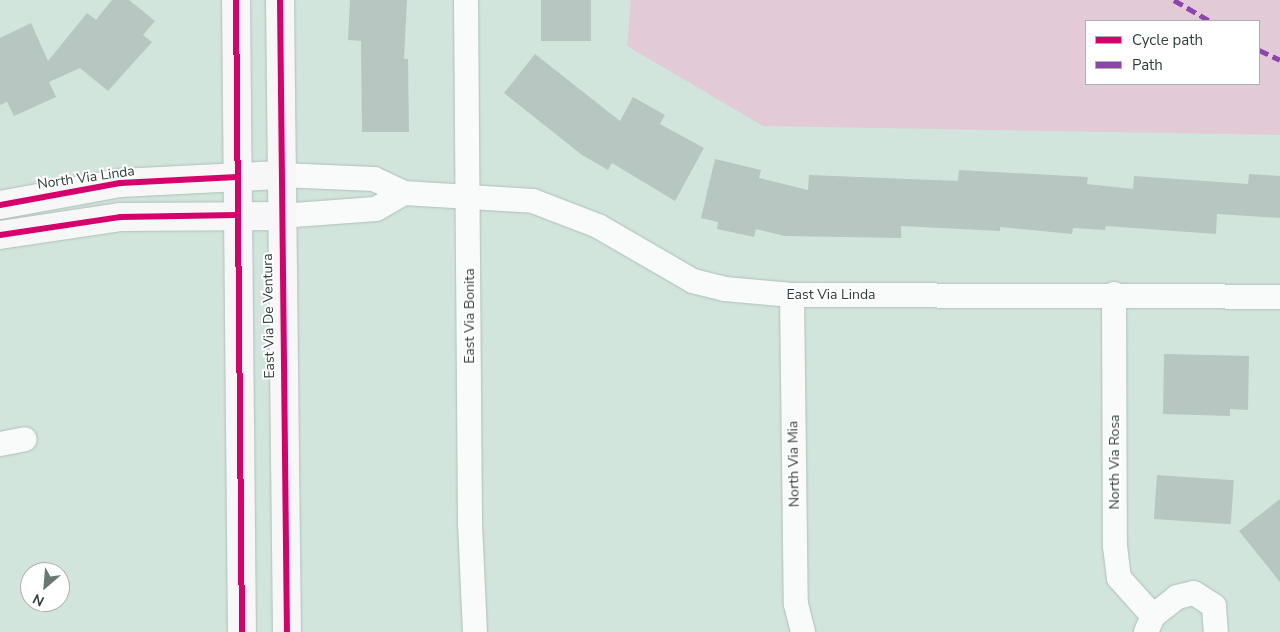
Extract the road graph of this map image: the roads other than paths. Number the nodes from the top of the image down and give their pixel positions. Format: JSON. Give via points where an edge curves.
{"nodes":[{"id":1,"x":236,"y":0,"type":"edge"},
{"id":2,"x":280,"y":0,"type":"edge"},
{"id":3,"x":466,"y":0,"type":"edge"},
{"id":4,"x":280,"y":175,"type":"junction"},
{"id":5,"x":237,"y":176,"type":"junction"},
{"id":6,"x":404,"y":193,"type":"junction"},
{"id":7,"x":470,"y":195,"type":"junction"},
{"id":8,"x":0,"y":205,"type":"edge"},
{"id":9,"x":238,"y":215,"type":"junction"},
{"id":10,"x":280,"y":216,"type":"junction"},
{"id":11,"x":0,"y":235,"type":"edge"},
{"id":12,"x":1114,"y":294,"type":"junction"},
{"id":13,"x":792,"y":295,"type":"junction"},
{"id":14,"x":1280,"y":297,"type":"edge"},
{"id":15,"x":25,"y":439,"type":"dead end"},
{"id":16,"x":0,"y":444,"type":"edge"},
{"id":17,"x":1150,"y":624,"type":"edge"},
{"id":18,"x":242,"y":632,"type":"edge"},
{"id":19,"x":287,"y":632,"type":"edge"},
{"id":20,"x":475,"y":632,"type":"edge"},
{"id":21,"x":803,"y":632,"type":"edge"},
{"id":22,"x":1216,"y":632,"type":"edge"}],
"edges":[{"from":1,"to":5,"type":"main road"},
{"from":2,"to":4,"type":"main road","name":"East Via De Ventura"},
{"from":3,"to":7,"type":"street","name":"East Via Bonita"},
{"from":4,"to":5,"type":"main road","name":"North Via Linda"},
{"from":4,"to":6,"type":"street","name":"East Via Linda","via":[[374,179]]},
{"from":4,"to":10,"type":"main road","name":"East Via De Ventura"},
{"from":5,"to":8,"type":"main road","name":"North Via Linda","via":[[120,183]]},
{"from":5,"to":9,"type":"main road"},
{"from":6,"to":7,"type":"street","name":"East Via Linda"},
{"from":6,"to":10,"type":"street","via":[[376,209]]},
{"from":7,"to":13,"type":"street","name":"East Via Linda","via":[[533,201],[565,212],[693,282]]},
{"from":7,"to":20,"type":"street","name":"East Via Bonita","via":[[470,523]]},
{"from":9,"to":10,"type":"main road"},
{"from":9,"to":11,"type":"main road","via":[[120,217]]},
{"from":9,"to":18,"type":"main road"},
{"from":10,"to":19,"type":"main road","name":"East Via De Ventura"},
{"from":12,"to":13,"type":"street","name":"East Via Linda"},
{"from":12,"to":14,"type":"street","name":"East Via Linda"},
{"from":12,"to":17,"type":"street","name":"North Via Rosa","via":[[1115,546],[1119,578]]},
{"from":13,"to":21,"type":"street","name":"North Via Mia","via":[[796,604]]},
{"from":15,"to":16,"type":"street"},
{"from":17,"to":22,"type":"street","name":"North Via Rosa","via":[[1177,597],[1202,595],[1217,614]]}]}
